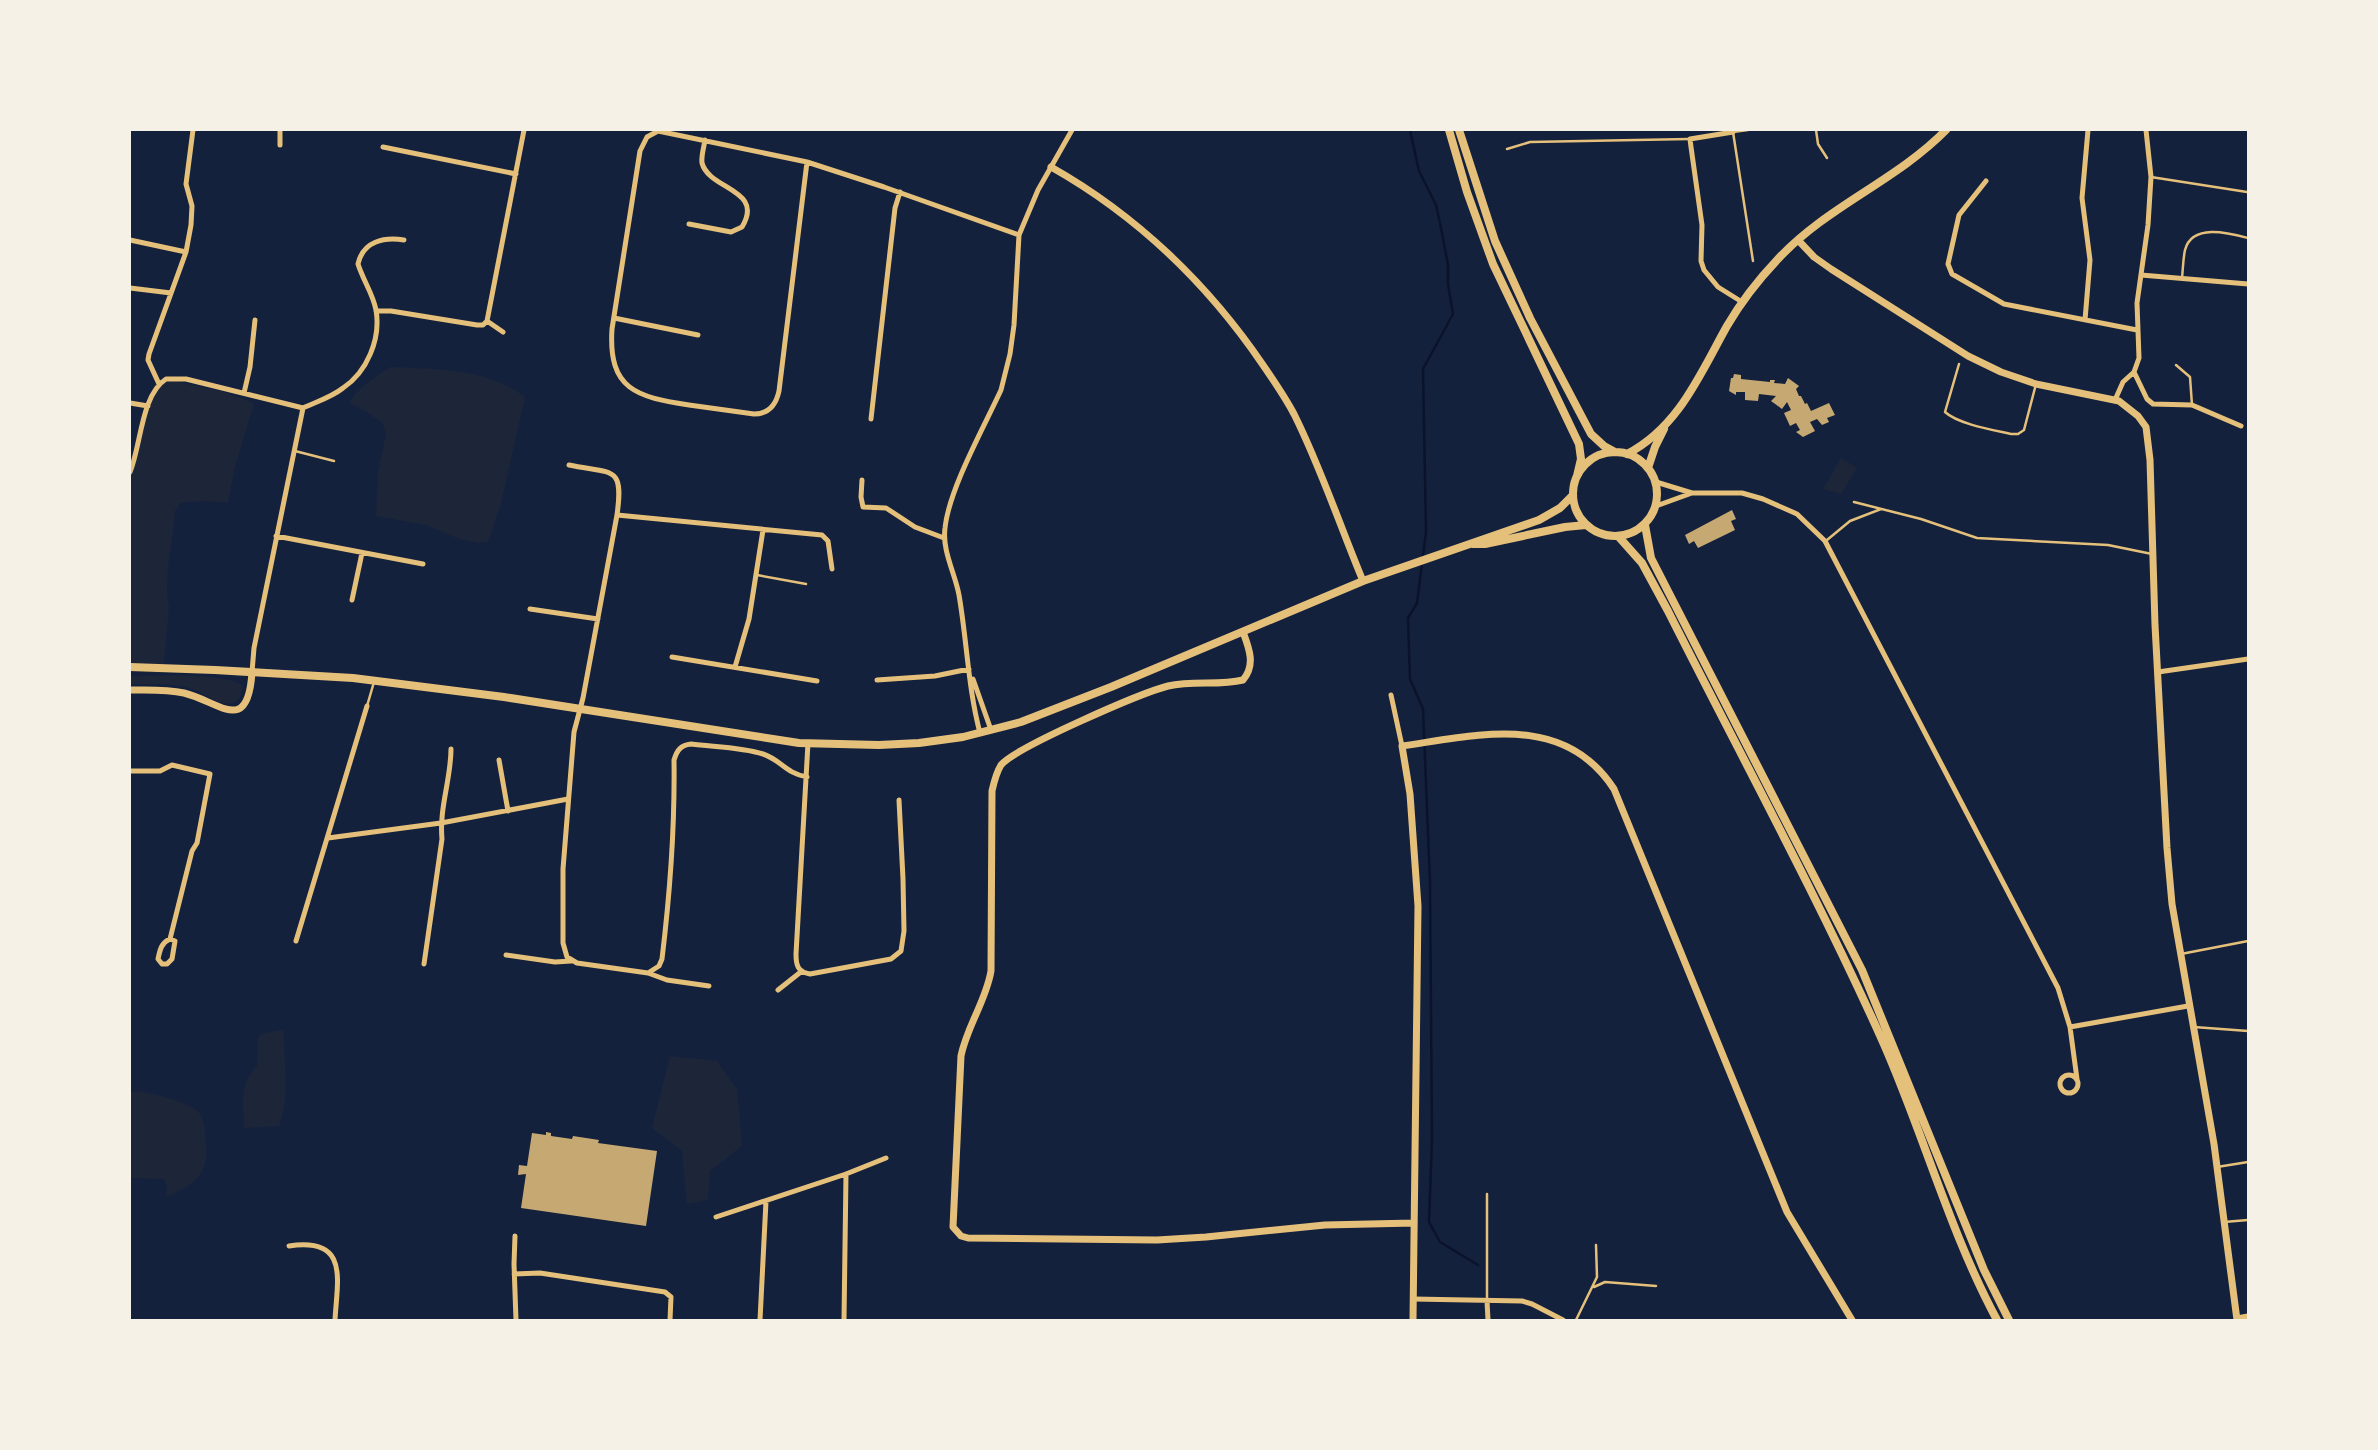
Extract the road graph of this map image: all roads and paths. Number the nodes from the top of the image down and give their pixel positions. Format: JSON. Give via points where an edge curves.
{"nodes":[{"id":1,"x":193,"y":130,"type":"edge"},
{"id":2,"x":280,"y":130,"type":"edge"},
{"id":3,"x":524,"y":130,"type":"edge"},
{"id":4,"x":1072,"y":130,"type":"edge"},
{"id":5,"x":1449,"y":130,"type":"edge"},
{"id":6,"x":1459,"y":130,"type":"edge"},
{"id":7,"x":1748,"y":130,"type":"edge"},
{"id":8,"x":1816,"y":130,"type":"edge"},
{"id":9,"x":1946,"y":130,"type":"edge"},
{"id":10,"x":2088,"y":130,"type":"edge"},
{"id":11,"x":2146,"y":130,"type":"edge"},
{"id":12,"x":1733,"y":132,"type":"junction"},
{"id":13,"x":1690,"y":139,"type":"junction"},
{"id":14,"x":705,"y":140,"type":"junction"},
{"id":15,"x":280,"y":145,"type":"dead end"},
{"id":16,"x":383,"y":148,"type":"dead end"},
{"id":17,"x":1507,"y":149,"type":"dead end"},
{"id":18,"x":1827,"y":158,"type":"dead end"},
{"id":19,"x":807,"y":162,"type":"junction"},
{"id":20,"x":1051,"y":167,"type":"junction"},
{"id":21,"x":516,"y":174,"type":"junction"},
{"id":22,"x":2151,"y":177,"type":"junction"},
{"id":23,"x":1986,"y":181,"type":"dead end"},
{"id":24,"x":900,"y":192,"type":"junction"},
{"id":25,"x":2247,"y":192,"type":"edge"},
{"id":26,"x":689,"y":224,"type":"dead end"},
{"id":27,"x":1019,"y":235,"type":"junction"},
{"id":28,"x":2249,"y":238,"type":"edge"},
{"id":29,"x":130,"y":240,"type":"edge"},
{"id":30,"x":404,"y":240,"type":"dead end"},
{"id":31,"x":1798,"y":240,"type":"junction"},
{"id":32,"x":186,"y":252,"type":"junction"},
{"id":33,"x":1753,"y":261,"type":"dead end"},
{"id":34,"x":2141,"y":275,"type":"junction"},
{"id":35,"x":2182,"y":278,"type":"junction"},
{"id":36,"x":2249,"y":284,"type":"edge"},
{"id":37,"x":130,"y":288,"type":"edge"},
{"id":38,"x":171,"y":293,"type":"junction"},
{"id":39,"x":1742,"y":302,"type":"junction"},
{"id":40,"x":376,"y":311,"type":"junction"},
{"id":41,"x":614,"y":318,"type":"junction"},
{"id":42,"x":255,"y":320,"type":"dead end"},
{"id":43,"x":2085,"y":320,"type":"junction"},
{"id":44,"x":487,"y":321,"type":"junction"},
{"id":45,"x":2137,"y":330,"type":"junction"},
{"id":46,"x":503,"y":332,"type":"dead end"},
{"id":47,"x":698,"y":335,"type":"dead end"},
{"id":48,"x":1959,"y":364,"type":"dead end"},
{"id":49,"x":2176,"y":365,"type":"dead end"},
{"id":50,"x":2134,"y":372,"type":"junction"},
{"id":51,"x":159,"y":384,"type":"junction"},
{"id":52,"x":2036,"y":384,"type":"junction"},
{"id":53,"x":244,"y":393,"type":"junction"},
{"id":54,"x":2115,"y":400,"type":"junction"},
{"id":55,"x":130,"y":403,"type":"edge"},
{"id":56,"x":2192,"y":405,"type":"junction"},
{"id":57,"x":148,"y":406,"type":"junction"},
{"id":58,"x":303,"y":408,"type":"junction"},
{"id":59,"x":871,"y":419,"type":"dead end"},
{"id":60,"x":1670,"y":419,"type":"junction"},
{"id":61,"x":2241,"y":426,"type":"dead end"},
{"id":62,"x":295,"y":451,"type":"junction"},
{"id":63,"x":1615,"y":452,"type":"junction"},
{"id":64,"x":1627,"y":454,"type":"junction"},
{"id":65,"x":334,"y":461,"type":"dead end"},
{"id":66,"x":569,"y":465,"type":"dead end"},
{"id":67,"x":1648,"y":468,"type":"junction"},
{"id":68,"x":130,"y":472,"type":"edge"},
{"id":69,"x":1577,"y":476,"type":"junction"},
{"id":70,"x":862,"y":480,"type":"dead end"},
{"id":71,"x":1656,"y":482,"type":"junction"},
{"id":72,"x":1692,"y":493,"type":"junction"},
{"id":73,"x":1573,"y":495,"type":"junction"},
{"id":74,"x":1854,"y":502,"type":"dead end"},
{"id":75,"x":1656,"y":506,"type":"junction"},
{"id":76,"x":1881,"y":509,"type":"junction"},
{"id":77,"x":617,"y":515,"type":"junction"},
{"id":78,"x":1644,"y":524,"type":"junction"},
{"id":79,"x":1586,"y":525,"type":"junction"},
{"id":80,"x":763,"y":530,"type":"junction"},
{"id":81,"x":276,"y":536,"type":"junction"},
{"id":82,"x":1618,"y":537,"type":"junction"},
{"id":83,"x":944,"y":538,"type":"junction"},
{"id":84,"x":1825,"y":541,"type":"junction"},
{"id":85,"x":1470,"y":544,"type":"junction"},
{"id":86,"x":362,"y":553,"type":"junction"},
{"id":87,"x":2152,"y":554,"type":"junction"},
{"id":88,"x":423,"y":564,"type":"dead end"},
{"id":89,"x":832,"y":569,"type":"dead end"},
{"id":90,"x":757,"y":575,"type":"junction"},
{"id":91,"x":1363,"y":581,"type":"junction"},
{"id":92,"x":806,"y":584,"type":"dead end"},
{"id":93,"x":352,"y":600,"type":"dead end"},
{"id":94,"x":530,"y":609,"type":"dead end"},
{"id":95,"x":598,"y":619,"type":"junction"},
{"id":96,"x":1244,"y":632,"type":"junction"},
{"id":97,"x":672,"y":657,"type":"dead end"},
{"id":98,"x":2249,"y":659,"type":"edge"},
{"id":99,"x":130,"y":667,"type":"edge"},
{"id":100,"x":735,"y":667,"type":"junction"},
{"id":101,"x":969,"y":669,"type":"junction"},
{"id":102,"x":252,"y":672,"type":"junction"},
{"id":103,"x":2158,"y":672,"type":"junction"},
{"id":104,"x":877,"y":680,"type":"dead end"},
{"id":105,"x":375,"y":681,"type":"junction"},
{"id":106,"x":817,"y":681,"type":"dead end"},
{"id":107,"x":130,"y":690,"type":"edge"},
{"id":108,"x":1391,"y":695,"type":"dead end"},
{"id":109,"x":368,"y":706,"type":"joint"},
{"id":110,"x":580,"y":709,"type":"junction"},
{"id":111,"x":991,"y":730,"type":"junction"},
{"id":112,"x":980,"y":733,"type":"junction"},
{"id":113,"x":807,"y":743,"type":"junction"},
{"id":114,"x":1402,"y":746,"type":"junction"},
{"id":115,"x":451,"y":748,"type":"dead end"},
{"id":116,"x":499,"y":760,"type":"dead end"},
{"id":117,"x":130,"y":771,"type":"edge"},
{"id":118,"x":807,"y":777,"type":"junction"},
{"id":119,"x":568,"y":799,"type":"junction"},
{"id":120,"x":899,"y":800,"type":"dead end"},
{"id":121,"x":508,"y":810,"type":"junction"},
{"id":122,"x":441,"y":823,"type":"junction"},
{"id":123,"x":328,"y":838,"type":"junction"},
{"id":124,"x":170,"y":939,"type":"junction"},
{"id":125,"x":296,"y":941,"type":"dead end"},
{"id":126,"x":2249,"y":941,"type":"edge"},
{"id":127,"x":2181,"y":954,"type":"junction"},
{"id":128,"x":506,"y":955,"type":"dead end"},
{"id":129,"x":571,"y":961,"type":"junction"},
{"id":130,"x":424,"y":964,"type":"dead end"},
{"id":131,"x":802,"y":971,"type":"junction"},
{"id":132,"x":648,"y":973,"type":"junction"},
{"id":133,"x":709,"y":986,"type":"dead end"},
{"id":134,"x":778,"y":990,"type":"dead end"},
{"id":135,"x":2188,"y":1006,"type":"junction"},
{"id":136,"x":2070,"y":1027,"type":"junction"},
{"id":137,"x":2194,"y":1027,"type":"junction"},
{"id":138,"x":2249,"y":1031,"type":"edge"},
{"id":139,"x":2077,"y":1079,"type":"dead end"},
{"id":140,"x":886,"y":1158,"type":"dead end"},
{"id":141,"x":2249,"y":1162,"type":"edge"},
{"id":142,"x":2217,"y":1167,"type":"junction"},
{"id":143,"x":846,"y":1174,"type":"junction"},
{"id":144,"x":1487,"y":1194,"type":"dead end"},
{"id":145,"x":766,"y":1201,"type":"junction"},
{"id":146,"x":716,"y":1217,"type":"dead end"},
{"id":147,"x":2249,"y":1220,"type":"edge"},
{"id":148,"x":2224,"y":1222,"type":"junction"},
{"id":149,"x":1414,"y":1223,"type":"junction"},
{"id":150,"x":515,"y":1236,"type":"dead end"},
{"id":151,"x":1596,"y":1245,"type":"dead end"},
{"id":152,"x":289,"y":1246,"type":"dead end"},
{"id":153,"x":514,"y":1275,"type":"junction"},
{"id":154,"x":1656,"y":1286,"type":"dead end"},
{"id":155,"x":1594,"y":1287,"type":"junction"},
{"id":156,"x":1413,"y":1299,"type":"junction"},
{"id":157,"x":1487,"y":1301,"type":"junction"},
{"id":158,"x":2249,"y":1317,"type":"edge"},
{"id":159,"x":2237,"y":1320,"type":"edge"},
{"id":160,"x":335,"y":1321,"type":"edge"},
{"id":161,"x":516,"y":1321,"type":"edge"},
{"id":162,"x":670,"y":1321,"type":"edge"},
{"id":163,"x":760,"y":1321,"type":"edge"},
{"id":164,"x":844,"y":1321,"type":"edge"},
{"id":165,"x":1413,"y":1321,"type":"edge"},
{"id":166,"x":1488,"y":1321,"type":"edge"},
{"id":167,"x":1563,"y":1321,"type":"edge"},
{"id":168,"x":1576,"y":1321,"type":"edge"},
{"id":169,"x":1852,"y":1321,"type":"edge"},
{"id":170,"x":1997,"y":1321,"type":"edge"},
{"id":171,"x":2009,"y":1321,"type":"edge"}],
"edges":[{"from":1,"to":32,"type":"street","via":[[186,184],[192,206]]},
{"from":2,"to":15,"type":"street"},
{"from":3,"to":21,"type":"street"},
{"from":4,"to":20,"type":"street"},
{"from":5,"to":69,"type":"main road","via":[[1493,264],[1579,444]]},
{"from":6,"to":63,"type":"main road","via":[[1495,241],[1530,318],[1591,435]]},
{"from":7,"to":12,"type":"lane"},
{"from":8,"to":18,"type":"lane"},
{"from":9,"to":31,"type":"main road","via":[[1936,134],[1916,158]]},
{"from":10,"to":43,"type":"street","via":[[2082,198],[2090,260]]},
{"from":11,"to":22,"type":"street"},
{"from":12,"to":13,"type":"street"},
{"from":12,"to":33,"type":"lane"},
{"from":13,"to":17,"type":"lane","via":[[1530,142]]},
{"from":13,"to":39,"type":"street","via":[[1702,225],[1701,261],[1710,279]]},
{"from":14,"to":19,"type":"street"},
{"from":14,"to":26,"type":"street","via":[[701,159],[706,172],[741,197],[747,215],[736,231]]},
{"from":14,"to":41,"type":"street","via":[[658,131],[642,144]]},
{"from":16,"to":21,"type":"street"},
{"from":19,"to":24,"type":"street"},
{"from":19,"to":41,"type":"street","via":[[778,399],[768,411],[754,414],[639,394],[617,371],[612,352]]},
{"from":20,"to":27,"type":"street"},
{"from":20,"to":91,"type":"street","via":[[1149,236],[1240,333],[1293,411]]},
{"from":21,"to":44,"type":"street"},
{"from":22,"to":25,"type":"lane"},
{"from":22,"to":34,"type":"street"},
{"from":23,"to":43,"type":"street","via":[[1959,215],[1948,264],[1952,274],[2004,304]]},
{"from":24,"to":27,"type":"street"},
{"from":24,"to":59,"type":"street"},
{"from":27,"to":83,"type":"street","via":[[1014,325],[1006,372],[954,495]]},
{"from":28,"to":35,"type":"lane","via":[[2198,233],[2185,250]]},
{"from":29,"to":32,"type":"street"},
{"from":30,"to":40,"type":"street","via":[[376,241],[360,257],[358,264]]},
{"from":31,"to":39,"type":"main road"},
{"from":31,"to":52,"type":"street","via":[[1831,269],[1968,356]]},
{"from":32,"to":38,"type":"street"},
{"from":34,"to":35,"type":"street"},
{"from":34,"to":45,"type":"street"},
{"from":35,"to":36,"type":"street"},
{"from":37,"to":38,"type":"street"},
{"from":38,"to":51,"type":"street","via":[[148,360]]},
{"from":39,"to":60,"type":"main road","via":[[1698,381]]},
{"from":40,"to":44,"type":"street","via":[[477,325]]},
{"from":40,"to":58,"type":"street","via":[[376,337],[359,373],[341,390]]},
{"from":41,"to":47,"type":"street"},
{"from":42,"to":53,"type":"street"},
{"from":43,"to":45,"type":"street"},
{"from":44,"to":46,"type":"street"},
{"from":45,"to":50,"type":"street","via":[[2139,358]]},
{"from":48,"to":52,"type":"lane","via":[[1945,412],[2011,434],[2024,430]]},
{"from":49,"to":56,"type":"lane","via":[[2190,377]]},
{"from":50,"to":54,"type":"street"},
{"from":50,"to":56,"type":"street","via":[[2153,404]]},
{"from":51,"to":53,"type":"street","via":[[174,378]]},
{"from":51,"to":57,"type":"street"},
{"from":52,"to":54,"type":"street"},
{"from":53,"to":58,"type":"street"},
{"from":54,"to":87,"type":"street","via":[[2146,427]]},
{"from":55,"to":57,"type":"street"},
{"from":56,"to":61,"type":"street"},
{"from":57,"to":68,"type":"street"},
{"from":58,"to":62,"type":"street"},
{"from":60,"to":64,"type":"main road"},
{"from":60,"to":67,"type":"main road"},
{"from":62,"to":65,"type":"lane"},
{"from":62,"to":81,"type":"street"},
{"from":63,"to":64,"type":"main road"},
{"from":63,"to":69,"type":"main road","via":[[1592,458]]},
{"from":64,"to":67,"type":"main road"},
{"from":66,"to":77,"type":"street","via":[[615,476],[620,487]]},
{"from":67,"to":71,"type":"main road"},
{"from":69,"to":73,"type":"main road"},
{"from":70,"to":83,"type":"street","via":[[863,507],[886,508],[915,527]]},
{"from":71,"to":72,"type":"street"},
{"from":71,"to":75,"type":"main road"},
{"from":72,"to":75,"type":"street"},
{"from":72,"to":84,"type":"street","via":[[1742,493],[1763,499],[1797,514]]},
{"from":73,"to":79,"type":"main road"},
{"from":73,"to":85,"type":"main road","via":[[1551,515]]},
{"from":74,"to":76,"type":"lane"},
{"from":75,"to":78,"type":"main road"},
{"from":76,"to":84,"type":"lane","via":[[1850,522]]},
{"from":76,"to":87,"type":"lane","via":[[1977,538],[2108,544]]},
{"from":77,"to":80,"type":"street"},
{"from":77,"to":95,"type":"street"},
{"from":78,"to":82,"type":"main road"},
{"from":78,"to":171,"type":"main road","via":[[1651,558],[1872,993],[1979,1260]]},
{"from":79,"to":82,"type":"main road"},
{"from":79,"to":85,"type":"main road"},
{"from":80,"to":89,"type":"street","via":[[822,535],[828,541]]},
{"from":80,"to":90,"type":"street"},
{"from":81,"to":86,"type":"street"},
{"from":81,"to":102,"type":"street"},
{"from":82,"to":170,"type":"main road","via":[[1642,563],[1844,959],[1884,1044],[1965,1253]]},
{"from":83,"to":101,"type":"street","via":[[959,595]]},
{"from":84,"to":136,"type":"street","via":[[2058,988]]},
{"from":85,"to":91,"type":"main road"},
{"from":86,"to":88,"type":"street"},
{"from":86,"to":93,"type":"street"},
{"from":87,"to":103,"type":"street"},
{"from":90,"to":92,"type":"lane"},
{"from":90,"to":100,"type":"street"},
{"from":91,"to":96,"type":"main road"},
{"from":94,"to":95,"type":"street"},
{"from":95,"to":110,"type":"street"},
{"from":96,"to":111,"type":"main road"},
{"from":96,"to":149,"type":"street","via":[[1251,660],[1243,680],[1177,684],[1150,692],[1023,750],[1002,764],[996,775],[992,791],[991,971],[961,1056],[953,1227],[968,1238],[1146,1240],[1325,1225]]},
{"from":97,"to":100,"type":"street"},
{"from":98,"to":103,"type":"street"},
{"from":99,"to":102,"type":"main road"},
{"from":100,"to":106,"type":"street"},
{"from":101,"to":104,"type":"street"},
{"from":101,"to":111,"type":"street"},
{"from":101,"to":112,"type":"street"},
{"from":102,"to":105,"type":"main road"},
{"from":102,"to":107,"type":"street","via":[[247,701],[232,711],[182,692]]},
{"from":103,"to":127,"type":"street","via":[[2167,848]]},
{"from":105,"to":109,"type":"lane"},
{"from":105,"to":110,"type":"main road"},
{"from":108,"to":114,"type":"street"},
{"from":109,"to":123,"type":"street"},
{"from":110,"to":113,"type":"main road"},
{"from":110,"to":119,"type":"street"},
{"from":111,"to":112,"type":"main road"},
{"from":112,"to":113,"type":"main road","via":[[897,744]]},
{"from":113,"to":118,"type":"street"},
{"from":114,"to":149,"type":"street","via":[[1418,906]]},
{"from":114,"to":169,"type":"street","via":[[1509,733],[1535,735],[1580,753],[1606,777],[1621,802],[1787,1212]]},
{"from":115,"to":122,"type":"street"},
{"from":116,"to":121,"type":"street"},
{"from":117,"to":124,"type":"street","via":[[160,771],[172,765],[211,774],[198,843],[192,851]]},
{"from":118,"to":131,"type":"street","via":[[796,954]]},
{"from":118,"to":132,"type":"street","via":[[791,773],[760,753],[691,744],[679,749],[674,760],[673,861],[662,959]]},
{"from":119,"to":121,"type":"street"},
{"from":119,"to":129,"type":"street","via":[[563,943]]},
{"from":120,"to":131,"type":"street","via":[[904,879],[901,951],[891,959],[810,974]]},
{"from":121,"to":122,"type":"street"},
{"from":122,"to":123,"type":"street"},
{"from":122,"to":130,"type":"street"},
{"from":123,"to":125,"type":"street"},
{"from":124,"to":124,"type":"street","via":[[175,942],[172,960],[162,964],[158,960],[161,949]]},
{"from":126,"to":127,"type":"lane"},
{"from":127,"to":135,"type":"street"},
{"from":128,"to":129,"type":"street"},
{"from":129,"to":132,"type":"street"},
{"from":131,"to":134,"type":"street"},
{"from":132,"to":133,"type":"street"},
{"from":135,"to":136,"type":"street"},
{"from":135,"to":137,"type":"street"},
{"from":136,"to":139,"type":"street"},
{"from":137,"to":138,"type":"lane"},
{"from":137,"to":142,"type":"street"},
{"from":140,"to":143,"type":"street"},
{"from":141,"to":142,"type":"lane"},
{"from":142,"to":148,"type":"street"},
{"from":143,"to":145,"type":"street"},
{"from":143,"to":164,"type":"street"},
{"from":144,"to":157,"type":"lane"},
{"from":145,"to":146,"type":"street"},
{"from":145,"to":163,"type":"street"},
{"from":147,"to":148,"type":"lane"},
{"from":148,"to":159,"type":"street"},
{"from":149,"to":156,"type":"street"},
{"from":150,"to":153,"type":"street"},
{"from":151,"to":155,"type":"lane"},
{"from":152,"to":160,"type":"street","via":[[320,1248],[333,1256],[338,1270]]},
{"from":153,"to":161,"type":"street"},
{"from":153,"to":162,"type":"street","via":[[540,1273],[665,1292],[671,1297]]},
{"from":154,"to":155,"type":"lane","via":[[1605,1282]]},
{"from":155,"to":168,"type":"lane"},
{"from":156,"to":157,"type":"street"},
{"from":156,"to":165,"type":"street"},
{"from":157,"to":166,"type":"street"},
{"from":157,"to":167,"type":"street","via":[[1527,1302]]},
{"from":158,"to":159,"type":"street"}]}
